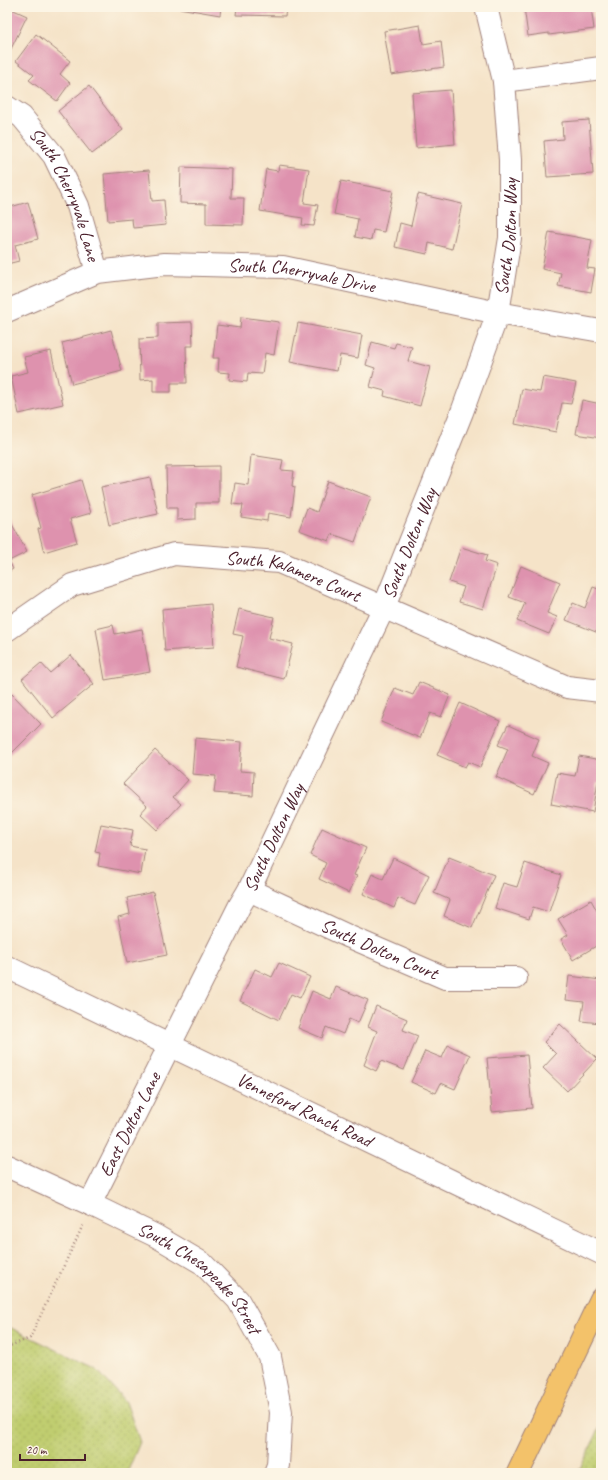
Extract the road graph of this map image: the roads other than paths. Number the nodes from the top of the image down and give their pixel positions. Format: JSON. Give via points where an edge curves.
{"nodes":[{"id":1,"x":486,"y":7,"type":"edge"},
{"id":2,"x":601,"y":68,"type":"edge"},
{"id":3,"x":504,"y":81,"type":"junction"},
{"id":4,"x":7,"y":107,"type":"edge"},
{"id":5,"x":97,"y":272,"type":"junction"},
{"id":6,"x":7,"y":311,"type":"edge"},
{"id":7,"x":498,"y":313,"type":"junction"},
{"id":8,"x":601,"y":331,"type":"edge"},
{"id":9,"x":384,"y":607,"type":"junction"},
{"id":10,"x":7,"y":630,"type":"edge"},
{"id":11,"x":601,"y":691,"type":"edge"},
{"id":12,"x":250,"y":890,"type":"junction"},
{"id":13,"x":7,"y":967,"type":"edge"},
{"id":14,"x":516,"y":978,"type":"dead end"},
{"id":15,"x":169,"y":1045,"type":"junction"},
{"id":16,"x":7,"y":1166,"type":"edge"},
{"id":17,"x":90,"y":1204,"type":"junction"},
{"id":18,"x":601,"y":1253,"type":"edge"},
{"id":19,"x":601,"y":1299,"type":"edge"},
{"id":20,"x":275,"y":1473,"type":"edge"},
{"id":21,"x":518,"y":1473,"type":"edge"}],
"edges":[{"from":1,"to":3,"type":"street","name":"South Dolton Way"},
{"from":2,"to":3,"type":"street"},
{"from":3,"to":7,"type":"street","name":"South Dolton Way","via":[[510,160],[510,238]]},
{"from":4,"to":5,"type":"street","name":"South Cherryvale Lane","via":[[22,117],[54,156],[78,206]]},
{"from":5,"to":6,"type":"street","name":"South Cherryvale Drive"},
{"from":5,"to":7,"type":"street","name":"South Cherryvale Drive","via":[[165,264],[283,267]]},
{"from":7,"to":8,"type":"street","name":"South Cherryvale Drive"},
{"from":7,"to":9,"type":"street","name":"South Dolton Way","via":[[462,412]]},
{"from":9,"to":10,"type":"street","name":"South Kalamere Court","via":[[279,562],[174,554],[72,585]]},
{"from":9,"to":11,"type":"street","name":"South Kalamere Court","via":[[568,687]]},
{"from":9,"to":12,"type":"street","name":"South Dolton Way"},
{"from":12,"to":14,"type":"street","name":"South Dolton Court","via":[[445,978]]},
{"from":12,"to":15,"type":"street","name":"South Dolton Way"},
{"from":13,"to":15,"type":"street","name":"Venneford Ranch Road"},
{"from":15,"to":17,"type":"street","name":"East Dolton Lane"},
{"from":15,"to":18,"type":"street","name":"Venneford Ranch Road"},
{"from":16,"to":17,"type":"street","name":"South Chesapeake Street"},
{"from":17,"to":20,"type":"street","name":"South Chesapeake Street","via":[[156,1236],[202,1263],[238,1300],[270,1357],[281,1412],[278,1465]]},
{"from":19,"to":21,"type":"main road"}]}
